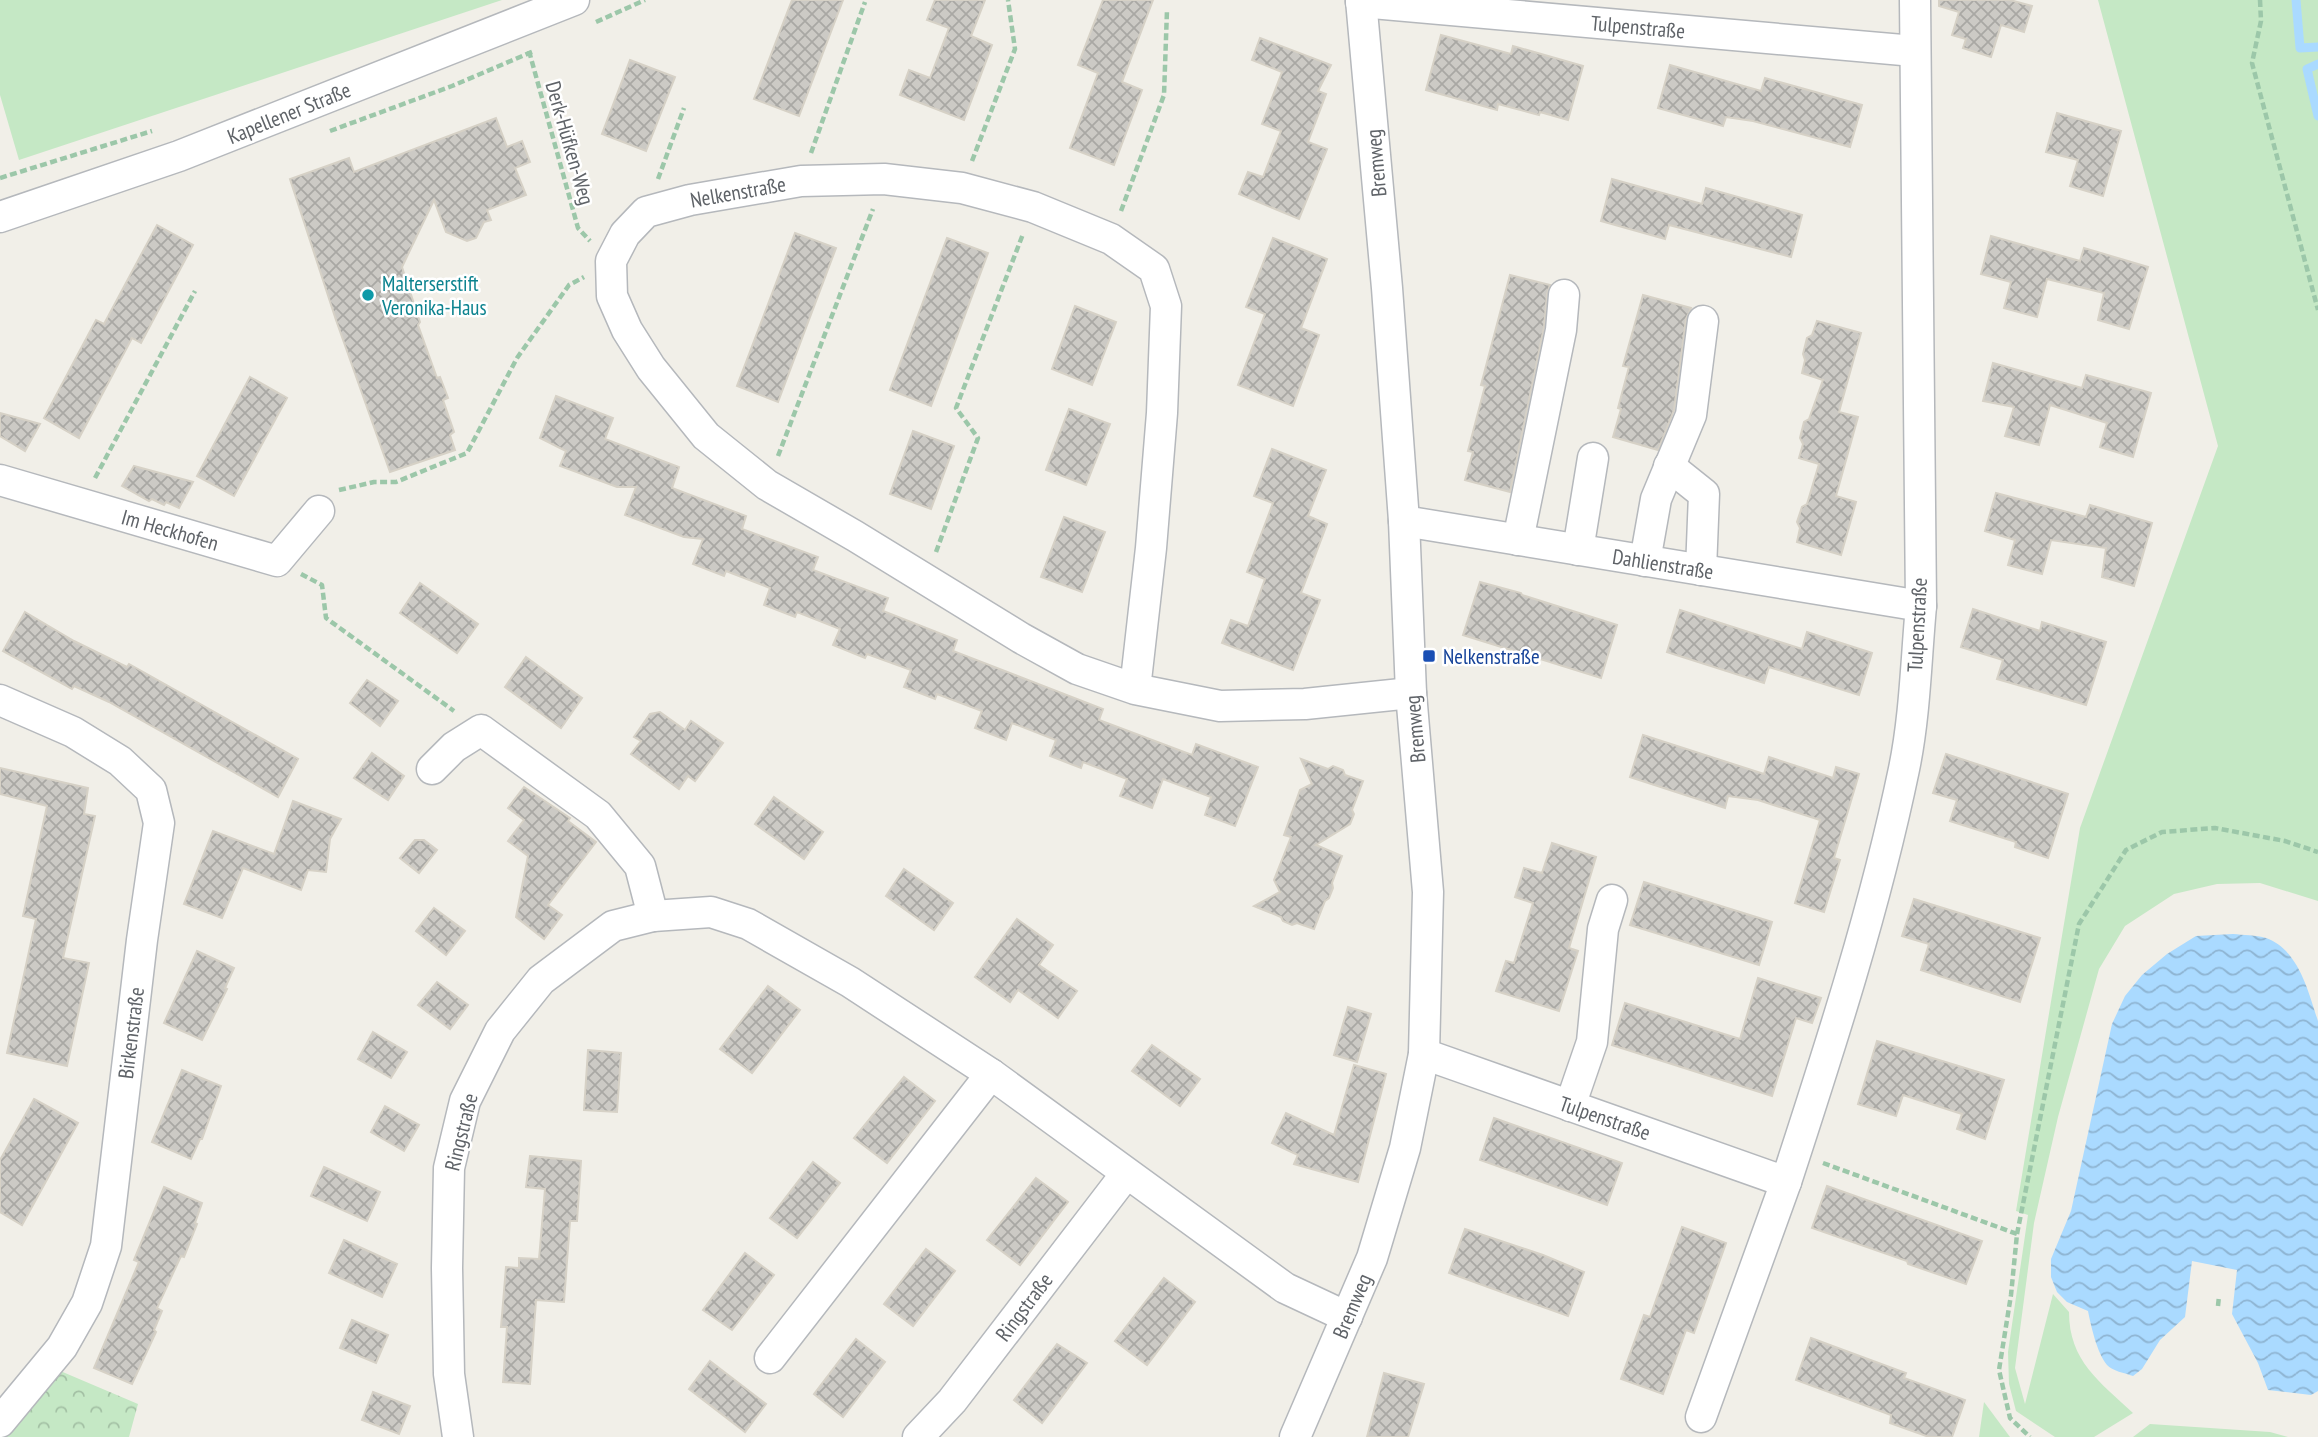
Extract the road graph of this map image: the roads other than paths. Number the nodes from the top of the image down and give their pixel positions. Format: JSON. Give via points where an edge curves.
{"nodes":[{"id":1,"x":1915,"y":0,"type":"edge"},
{"id":2,"x":1361,"y":1,"type":"edge"},
{"id":3,"x":564,"y":2,"type":"edge"},
{"id":4,"x":1914,"y":51,"type":"junction"},
{"id":5,"x":0,"y":217,"type":"edge"},
{"id":6,"x":1564,"y":295,"type":"dead end"},
{"id":7,"x":1703,"y":321,"type":"dead end"},
{"id":8,"x":1593,"y":458,"type":"dead end"},
{"id":9,"x":1669,"y":466,"type":"junction"},
{"id":10,"x":0,"y":480,"type":"edge"},
{"id":11,"x":319,"y":511,"type":"road end"},
{"id":12,"x":1404,"y":521,"type":"junction"},
{"id":13,"x":1518,"y":540,"type":"junction"},
{"id":14,"x":1578,"y":550,"type":"junction"},
{"id":15,"x":1646,"y":561,"type":"junction"},
{"id":16,"x":1701,"y":570,"type":"junction"},
{"id":17,"x":1921,"y":606,"type":"junction"},
{"id":18,"x":1135,"y":689,"type":"junction"},
{"id":19,"x":1411,"y":694,"type":"junction"},
{"id":20,"x":0,"y":700,"type":"edge"},
{"id":21,"x":432,"y":769,"type":"dead end"},
{"id":22,"x":1612,"y":900,"type":"dead end"},
{"id":23,"x":653,"y":916,"type":"junction"},
{"id":24,"x":1424,"y":1054,"type":"junction"},
{"id":25,"x":991,"y":1074,"type":"junction"},
{"id":26,"x":1570,"y":1106,"type":"junction"},
{"id":27,"x":1126,"y":1174,"type":"junction"},
{"id":28,"x":1786,"y":1182,"type":"junction"},
{"id":29,"x":1347,"y":1317,"type":"junction"},
{"id":30,"x":770,"y":1358,"type":"dead end"},
{"id":31,"x":1701,"y":1417,"type":"dead end"},
{"id":32,"x":0,"y":1422,"type":"edge"},
{"id":33,"x":458,"y":1437,"type":"edge"},
{"id":34,"x":918,"y":1437,"type":"edge"},
{"id":35,"x":1295,"y":1437,"type":"edge"}],
"edges":[{"from":1,"to":4,"type":"street","name":"Tulpenstraße"},
{"from":2,"to":4,"type":"street","name":"Tulpenstraße"},
{"from":2,"to":12,"type":"street","name":"Bremweg"},
{"from":3,"to":5,"type":"street","name":"Kapellener Straße","via":[[179,156]]},
{"from":4,"to":17,"type":"street","name":"Tulpenstraße"},
{"from":6,"to":13,"type":"street","via":[[1561,330]]},
{"from":7,"to":9,"type":"street","via":[[1691,415]]},
{"from":8,"to":14,"type":"street"},
{"from":9,"to":15,"type":"street","via":[[1656,499]]},
{"from":9,"to":16,"type":"street","via":[[1704,494]]},
{"from":10,"to":11,"type":"street","name":"Im Heckhofen","via":[[277,562]]},
{"from":12,"to":13,"type":"street","name":"Dahlienstraße"},
{"from":12,"to":19,"type":"street","name":"Bremweg"},
{"from":13,"to":14,"type":"street","name":"Dahlienstraße"},
{"from":14,"to":15,"type":"street","name":"Dahlienstraße"},
{"from":15,"to":16,"type":"street","name":"Dahlienstraße"},
{"from":16,"to":17,"type":"street","name":"Dahlienstraße"},
{"from":17,"to":28,"type":"street","name":"Tulpenstraße","via":[[1905,766],[1875,892]]},
{"from":18,"to":18,"type":"street","name":"Nelkenstraße","via":[[1162,413],[1166,306],[1154,269],[1111,239],[1033,207],[962,188],[884,179],[801,181],[690,200],[646,212],[625,234],[611,261],[612,296],[651,368],[706,436],[767,485],[926,580],[1077,669]]},
{"from":18,"to":19,"type":"street","via":[[1220,706]]},
{"from":19,"to":24,"type":"street","name":"Bremweg","via":[[1428,892]]},
{"from":20,"to":32,"type":"street","name":"Birkenstraße","via":[[74,732],[120,761],[151,790],[159,823],[106,1246],[88,1303],[62,1347]]},
{"from":21,"to":23,"type":"street","via":[[454,747],[481,730],[598,814],[639,866]]},
{"from":22,"to":26,"type":"street","via":[[1604,929],[1592,1042]]},
{"from":23,"to":25,"type":"street","name":"Ringstraße","via":[[711,912],[748,924],[850,982]]},
{"from":23,"to":33,"type":"street","name":"Ringstraße","via":[[613,926],[541,980],[500,1031],[465,1101],[449,1168],[447,1255],[449,1374]]},
{"from":24,"to":26,"type":"street","name":"Tulpenstraße"},
{"from":24,"to":29,"type":"street","name":"Bremweg","via":[[1405,1148],[1372,1258]]},
{"from":25,"to":27,"type":"street","name":"Ringstraße"},
{"from":25,"to":30,"type":"street"},
{"from":26,"to":28,"type":"street","name":"Tulpenstraße"},
{"from":27,"to":29,"type":"street","name":"Ringstraße","via":[[1285,1288]]},
{"from":27,"to":34,"type":"street","name":"Ringstraße","via":[[952,1401]]},
{"from":28,"to":31,"type":"street","name":"Tulpenstraße"},
{"from":29,"to":35,"type":"street","name":"Bremweg"}]}
